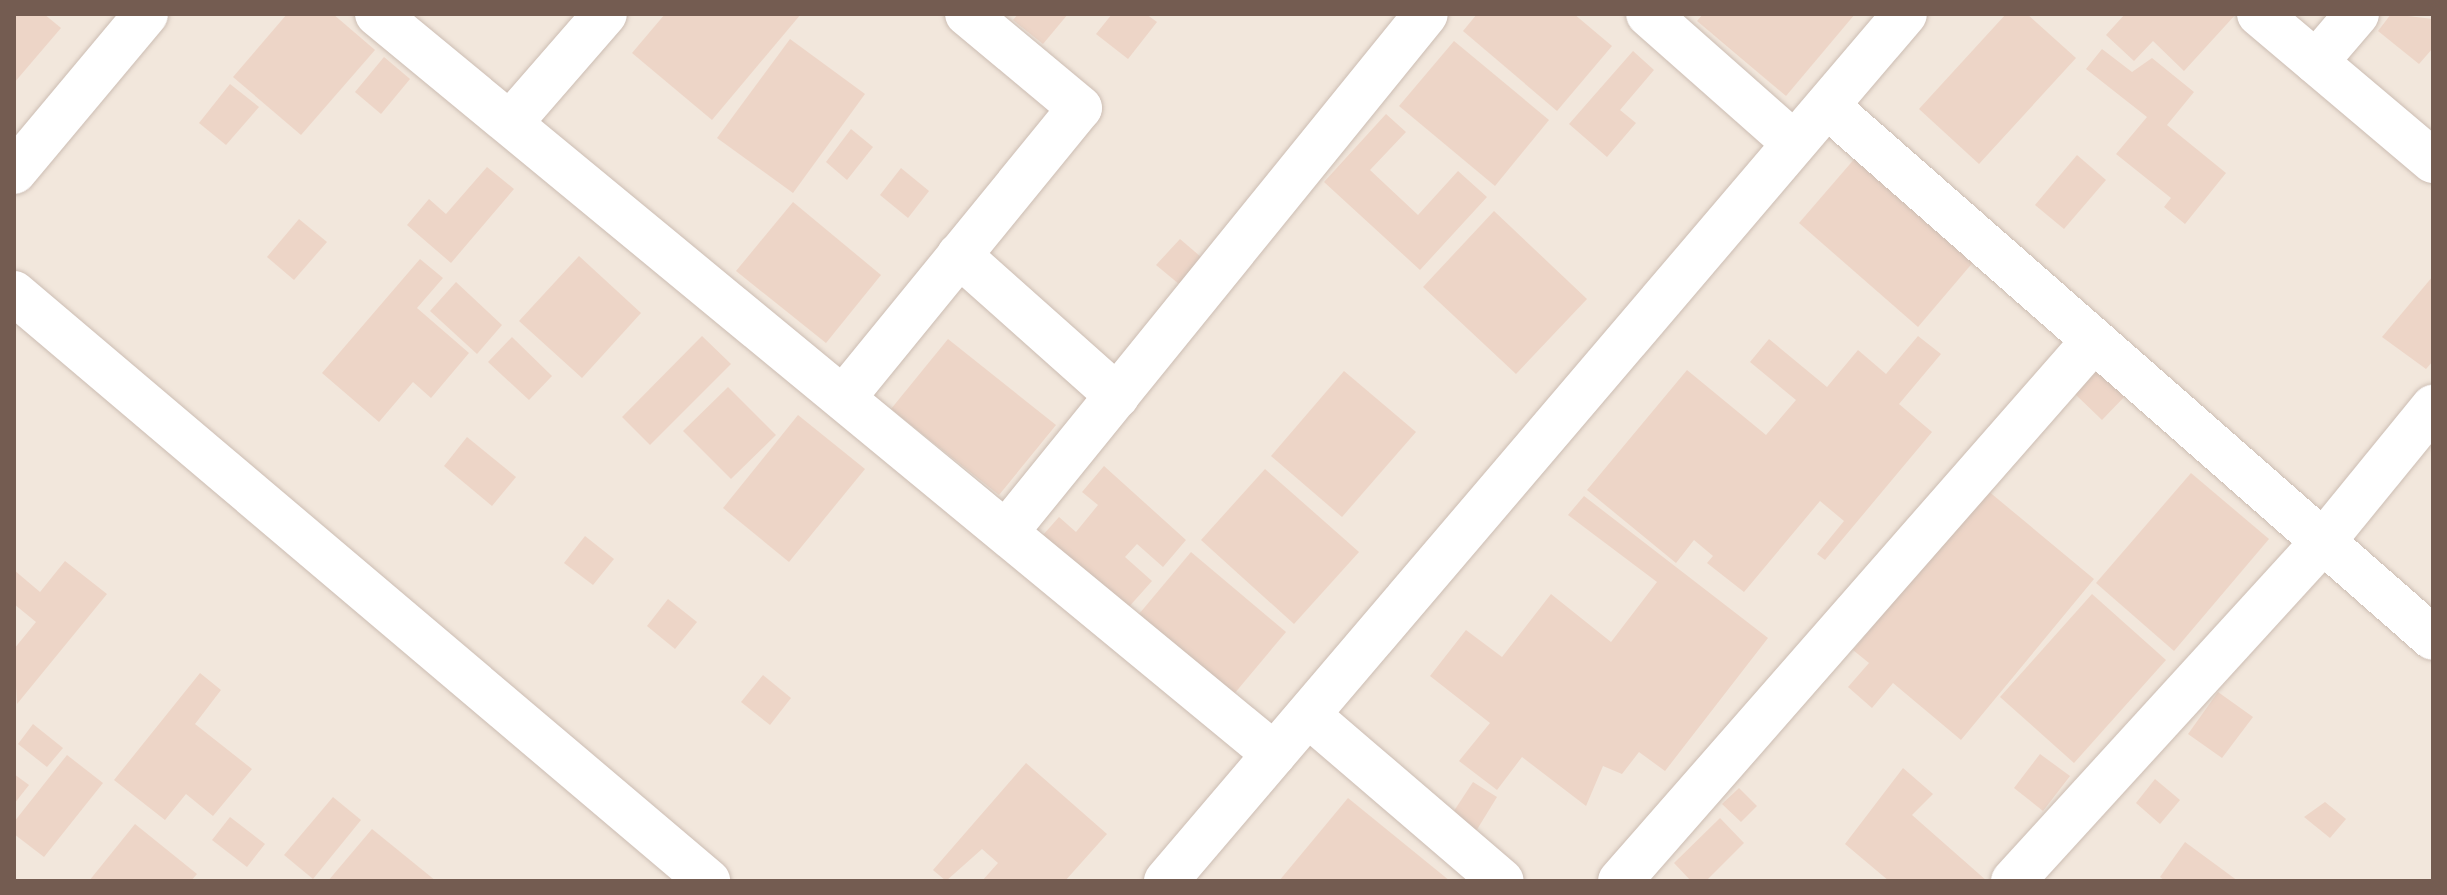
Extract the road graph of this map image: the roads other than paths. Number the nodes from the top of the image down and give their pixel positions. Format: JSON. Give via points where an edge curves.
{"nodes":[{"id":1,"x":146,"y":14,"type":"edge"},
{"id":2,"x":377,"y":14,"type":"edge"},
{"id":3,"x":605,"y":14,"type":"edge"},
{"id":4,"x":967,"y":14,"type":"edge"},
{"id":5,"x":1648,"y":14,"type":"edge"},
{"id":6,"x":1905,"y":14,"type":"edge"},
{"id":7,"x":2259,"y":14,"type":"edge"},
{"id":8,"x":2357,"y":14,"type":"edge"},
{"id":9,"x":1413,"y":18,"type":"edge"},
{"id":10,"x":2316,"y":62,"type":"junction"},
{"id":11,"x":1827,"y":106,"type":"junction"},
{"id":12,"x":511,"y":122,"type":"junction"},
{"id":13,"x":1794,"y":143,"type":"junction"},
{"id":14,"x":2433,"y":161,"type":"edge"},
{"id":15,"x":14,"y":172,"type":"edge"},
{"id":16,"x":959,"y":255,"type":"junction"},
{"id":17,"x":14,"y":293,"type":"edge"},
{"id":18,"x":2093,"y":341,"type":"junction"},
{"id":19,"x":1117,"y":396,"type":"junction"},
{"id":20,"x":844,"y":397,"type":"junction"},
{"id":21,"x":2433,"y":407,"type":"edge"},
{"id":22,"x":1007,"y":531,"type":"junction"},
{"id":23,"x":2322,"y":543,"type":"junction"},
{"id":24,"x":2433,"y":638,"type":"edge"},
{"id":25,"x":1308,"y":715,"type":"junction"},
{"id":26,"x":1274,"y":754,"type":"junction"},
{"id":27,"x":708,"y":881,"type":"edge"},
{"id":28,"x":1166,"y":881,"type":"edge"},
{"id":29,"x":1502,"y":881,"type":"edge"},
{"id":30,"x":1620,"y":881,"type":"edge"},
{"id":31,"x":2013,"y":881,"type":"edge"}],
"edges":[{"from":1,"to":15,"type":"street"},
{"from":2,"to":12,"type":"street"},
{"from":3,"to":12,"type":"street"},
{"from":4,"to":16,"type":"street","via":[[1080,108]]},
{"from":5,"to":13,"type":"street"},
{"from":6,"to":11,"type":"street"},
{"from":7,"to":10,"type":"street"},
{"from":8,"to":10,"type":"street"},
{"from":9,"to":19,"type":"street"},
{"from":10,"to":14,"type":"street"},
{"from":11,"to":13,"type":"street"},
{"from":11,"to":18,"type":"street"},
{"from":12,"to":20,"type":"street"},
{"from":13,"to":25,"type":"street"},
{"from":16,"to":19,"type":"street"},
{"from":16,"to":20,"type":"street"},
{"from":17,"to":27,"type":"street"},
{"from":18,"to":23,"type":"street"},
{"from":18,"to":30,"type":"street"},
{"from":19,"to":22,"type":"street"},
{"from":20,"to":22,"type":"street"},
{"from":21,"to":23,"type":"street"},
{"from":22,"to":26,"type":"street"},
{"from":23,"to":24,"type":"street"},
{"from":23,"to":31,"type":"street"},
{"from":25,"to":26,"type":"street"},
{"from":25,"to":29,"type":"street"},
{"from":26,"to":28,"type":"street"}]}
